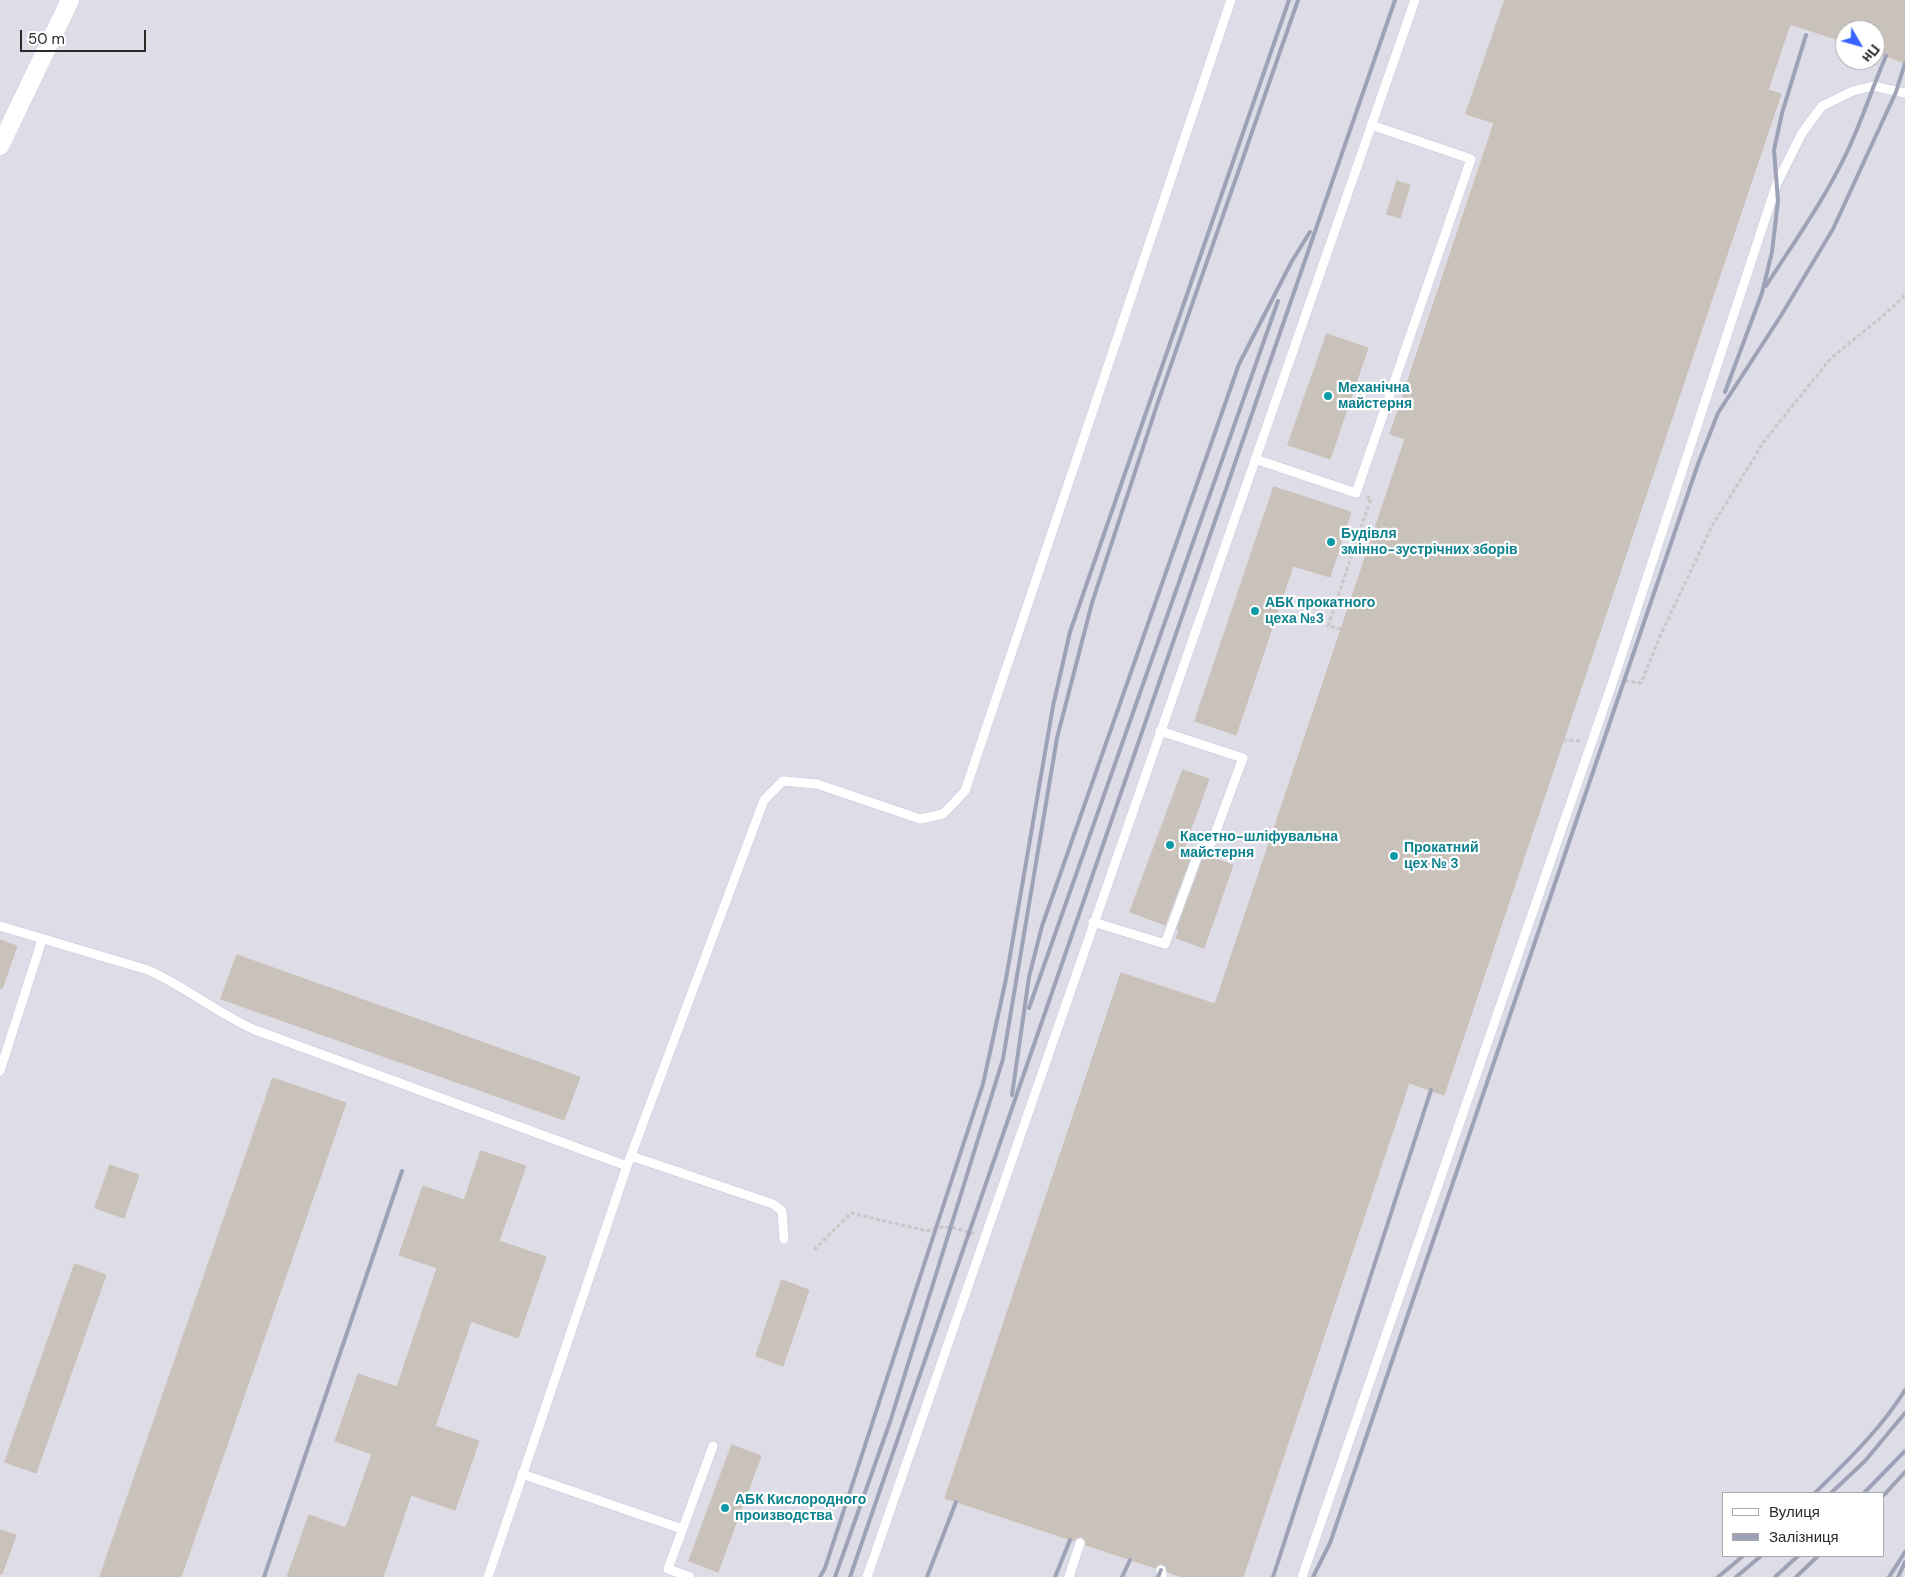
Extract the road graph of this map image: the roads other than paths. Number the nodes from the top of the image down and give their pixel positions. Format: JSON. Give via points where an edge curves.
{"nodes":[{"id":1,"x":70,"y":0,"type":"edge"},
{"id":2,"x":1231,"y":0,"type":"edge"},
{"id":3,"x":1415,"y":0,"type":"edge"},
{"id":4,"x":1905,"y":94,"type":"edge"},
{"id":5,"x":1371,"y":125,"type":"junction"},
{"id":6,"x":0,"y":146,"type":"edge"},
{"id":7,"x":1255,"y":459,"type":"junction"},
{"id":8,"x":1160,"y":731,"type":"junction"},
{"id":9,"x":1093,"y":922,"type":"junction"},
{"id":10,"x":0,"y":926,"type":"edge"},
{"id":11,"x":42,"y":940,"type":"junction"},
{"id":12,"x":0,"y":1071,"type":"edge"},
{"id":13,"x":631,"y":1156,"type":"junction"},
{"id":14,"x":627,"y":1166,"type":"junction"},
{"id":15,"x":784,"y":1239,"type":"dead end"},
{"id":16,"x":713,"y":1446,"type":"dead end"},
{"id":17,"x":522,"y":1474,"type":"junction"},
{"id":18,"x":682,"y":1529,"type":"junction"},
{"id":19,"x":1080,"y":1543,"type":"dead end"},
{"id":20,"x":488,"y":1577,"type":"edge"},
{"id":21,"x":690,"y":1577,"type":"edge"},
{"id":22,"x":867,"y":1577,"type":"edge"},
{"id":23,"x":1069,"y":1577,"type":"edge"},
{"id":24,"x":1302,"y":1577,"type":"edge"}],
"edges":[{"from":1,"to":6,"type":"street"},
{"from":2,"to":13,"type":"lane","via":[[965,791],[943,814],[920,819],[816,784],[783,781],[764,800]]},
{"from":3,"to":5,"type":"lane"},
{"from":4,"to":24,"type":"lane","via":[[1873,86],[1822,106],[1802,134],[1777,183],[1614,678]]},
{"from":5,"to":7,"type":"lane"},
{"from":5,"to":7,"type":"lane","via":[[1470,159],[1356,493]]},
{"from":7,"to":8,"type":"lane"},
{"from":8,"to":9,"type":"lane"},
{"from":8,"to":9,"type":"lane","via":[[1243,758],[1240,768],[1212,842],[1200,849],[1165,944]]},
{"from":9,"to":22,"type":"lane"},
{"from":10,"to":11,"type":"lane"},
{"from":11,"to":12,"type":"lane"},
{"from":11,"to":14,"type":"lane","via":[[148,970],[232,1020],[255,1030]]},
{"from":13,"to":14,"type":"lane"},
{"from":13,"to":15,"type":"lane","via":[[773,1204],[782,1211]]},
{"from":14,"to":17,"type":"lane"},
{"from":16,"to":18,"type":"lane"},
{"from":17,"to":18,"type":"lane"},
{"from":17,"to":20,"type":"lane"},
{"from":18,"to":21,"type":"lane","via":[[668,1569]]},
{"from":19,"to":23,"type":"lane"}]}
